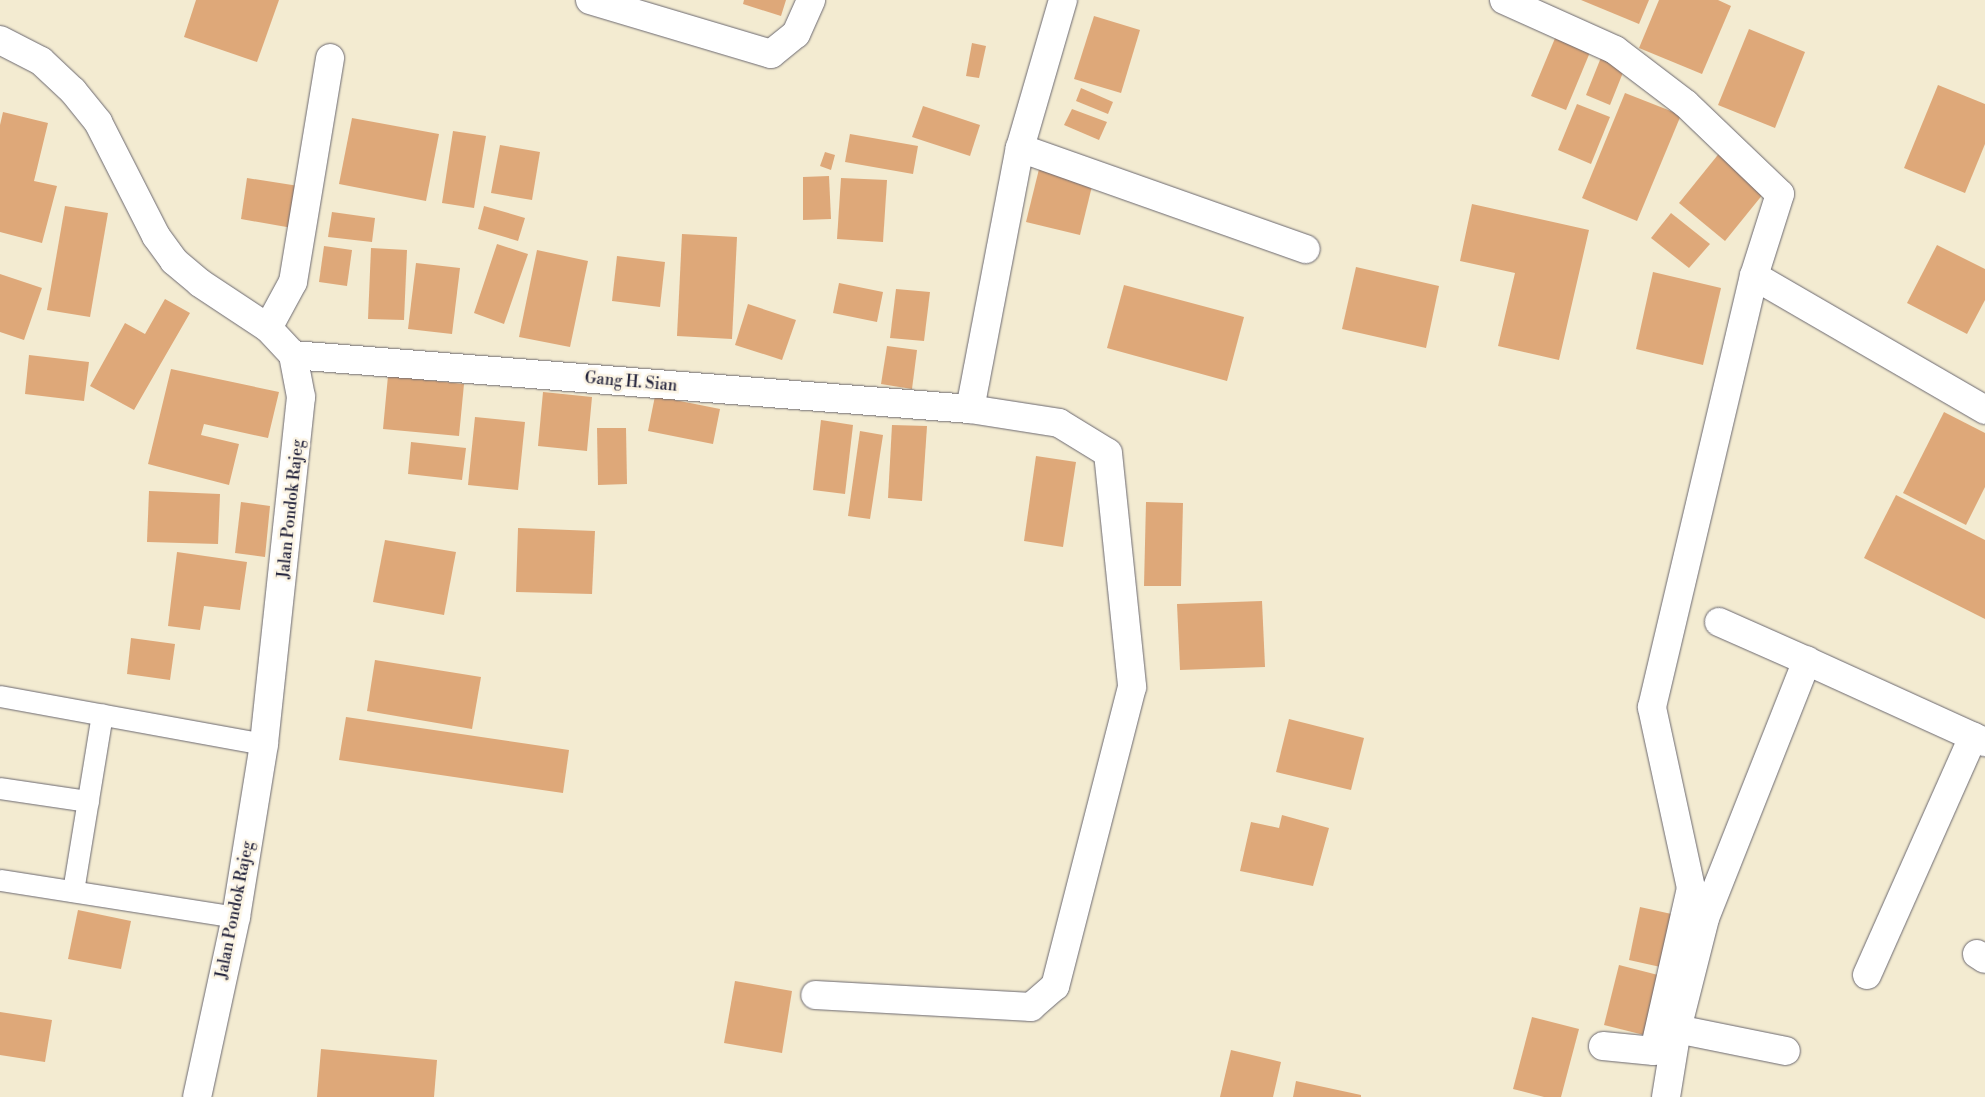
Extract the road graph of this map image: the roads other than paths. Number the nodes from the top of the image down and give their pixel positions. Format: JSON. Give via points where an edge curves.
{"nodes":[{"id":1,"x":590,"y":0,"type":"edge"},
{"id":2,"x":811,"y":0,"type":"edge"},
{"id":3,"x":1063,"y":0,"type":"edge"},
{"id":4,"x":1504,"y":0,"type":"edge"},
{"id":5,"x":0,"y":40,"type":"edge"},
{"id":6,"x":330,"y":58,"type":"dead end"},
{"id":7,"x":1020,"y":148,"type":"junction"},
{"id":8,"x":1306,"y":249,"type":"dead end"},
{"id":9,"x":1754,"y":276,"type":"junction"},
{"id":10,"x":268,"y":328,"type":"junction"},
{"id":11,"x":293,"y":355,"type":"junction"},
{"id":12,"x":970,"y":409,"type":"junction"},
{"id":13,"x":1985,"y":410,"type":"edge"},
{"id":14,"x":1719,"y":622,"type":"dead end"},
{"id":15,"x":1807,"y":661,"type":"junction"},
{"id":16,"x":0,"y":696,"type":"edge"},
{"id":17,"x":102,"y":714,"type":"junction"},
{"id":18,"x":1979,"y":740,"type":"edge"},
{"id":19,"x":264,"y":744,"type":"junction"},
{"id":20,"x":0,"y":788,"type":"edge"},
{"id":21,"x":88,"y":801,"type":"junction"},
{"id":22,"x":0,"y":880,"type":"edge"},
{"id":23,"x":73,"y":891,"type":"junction"},
{"id":24,"x":236,"y":917,"type":"junction"},
{"id":25,"x":1867,"y":975,"type":"dead end"},
{"id":26,"x":815,"y":995,"type":"dead end"},
{"id":27,"x":1677,"y":1030,"type":"junction"},
{"id":28,"x":1603,"y":1046,"type":"dead end"},
{"id":29,"x":1786,"y":1051,"type":"dead end"},
{"id":30,"x":197,"y":1097,"type":"edge"},
{"id":31,"x":1666,"y":1097,"type":"edge"}],
"edges":[{"from":1,"to":2,"type":"street","via":[[771,54],[796,34]]},
{"from":3,"to":7,"type":"street"},
{"from":4,"to":9,"type":"street","via":[[1615,50],[1686,104],[1780,194]]},
{"from":5,"to":10,"type":"street","via":[[41,61],[73,91],[98,122],[156,236],[174,261],[200,283]]},
{"from":6,"to":10,"type":"street","via":[[293,282]]},
{"from":7,"to":8,"type":"street"},
{"from":7,"to":12,"type":"street"},
{"from":9,"to":13,"type":"street"},
{"from":9,"to":28,"type":"street","via":[[1652,707],[1691,888],[1654,1051]]},
{"from":10,"to":11,"type":"street"},
{"from":11,"to":12,"type":"street","name":"Gang H. Sian"},
{"from":11,"to":19,"type":"street","name":"Jalan Pondok Rajeg","via":[[301,397],[299,442]]},
{"from":12,"to":26,"type":"street","name":"Gang H. Sian","via":[[1059,423],[1108,453],[1132,687],[1055,986],[1031,1007]]},
{"from":14,"to":15,"type":"street"},
{"from":15,"to":18,"type":"street"},
{"from":15,"to":27,"type":"street","via":[[1705,918]]},
{"from":16,"to":17,"type":"lane"},
{"from":17,"to":19,"type":"lane"},
{"from":17,"to":21,"type":"lane"},
{"from":18,"to":25,"type":"street"},
{"from":19,"to":24,"type":"street","name":"Jalan Pondok Rajeg"},
{"from":20,"to":21,"type":"lane"},
{"from":21,"to":23,"type":"lane"},
{"from":22,"to":23,"type":"lane"},
{"from":23,"to":24,"type":"lane"},
{"from":24,"to":30,"type":"street","name":"Jalan Pondok Rajeg"},
{"from":27,"to":29,"type":"street"},
{"from":27,"to":31,"type":"street"}]}
